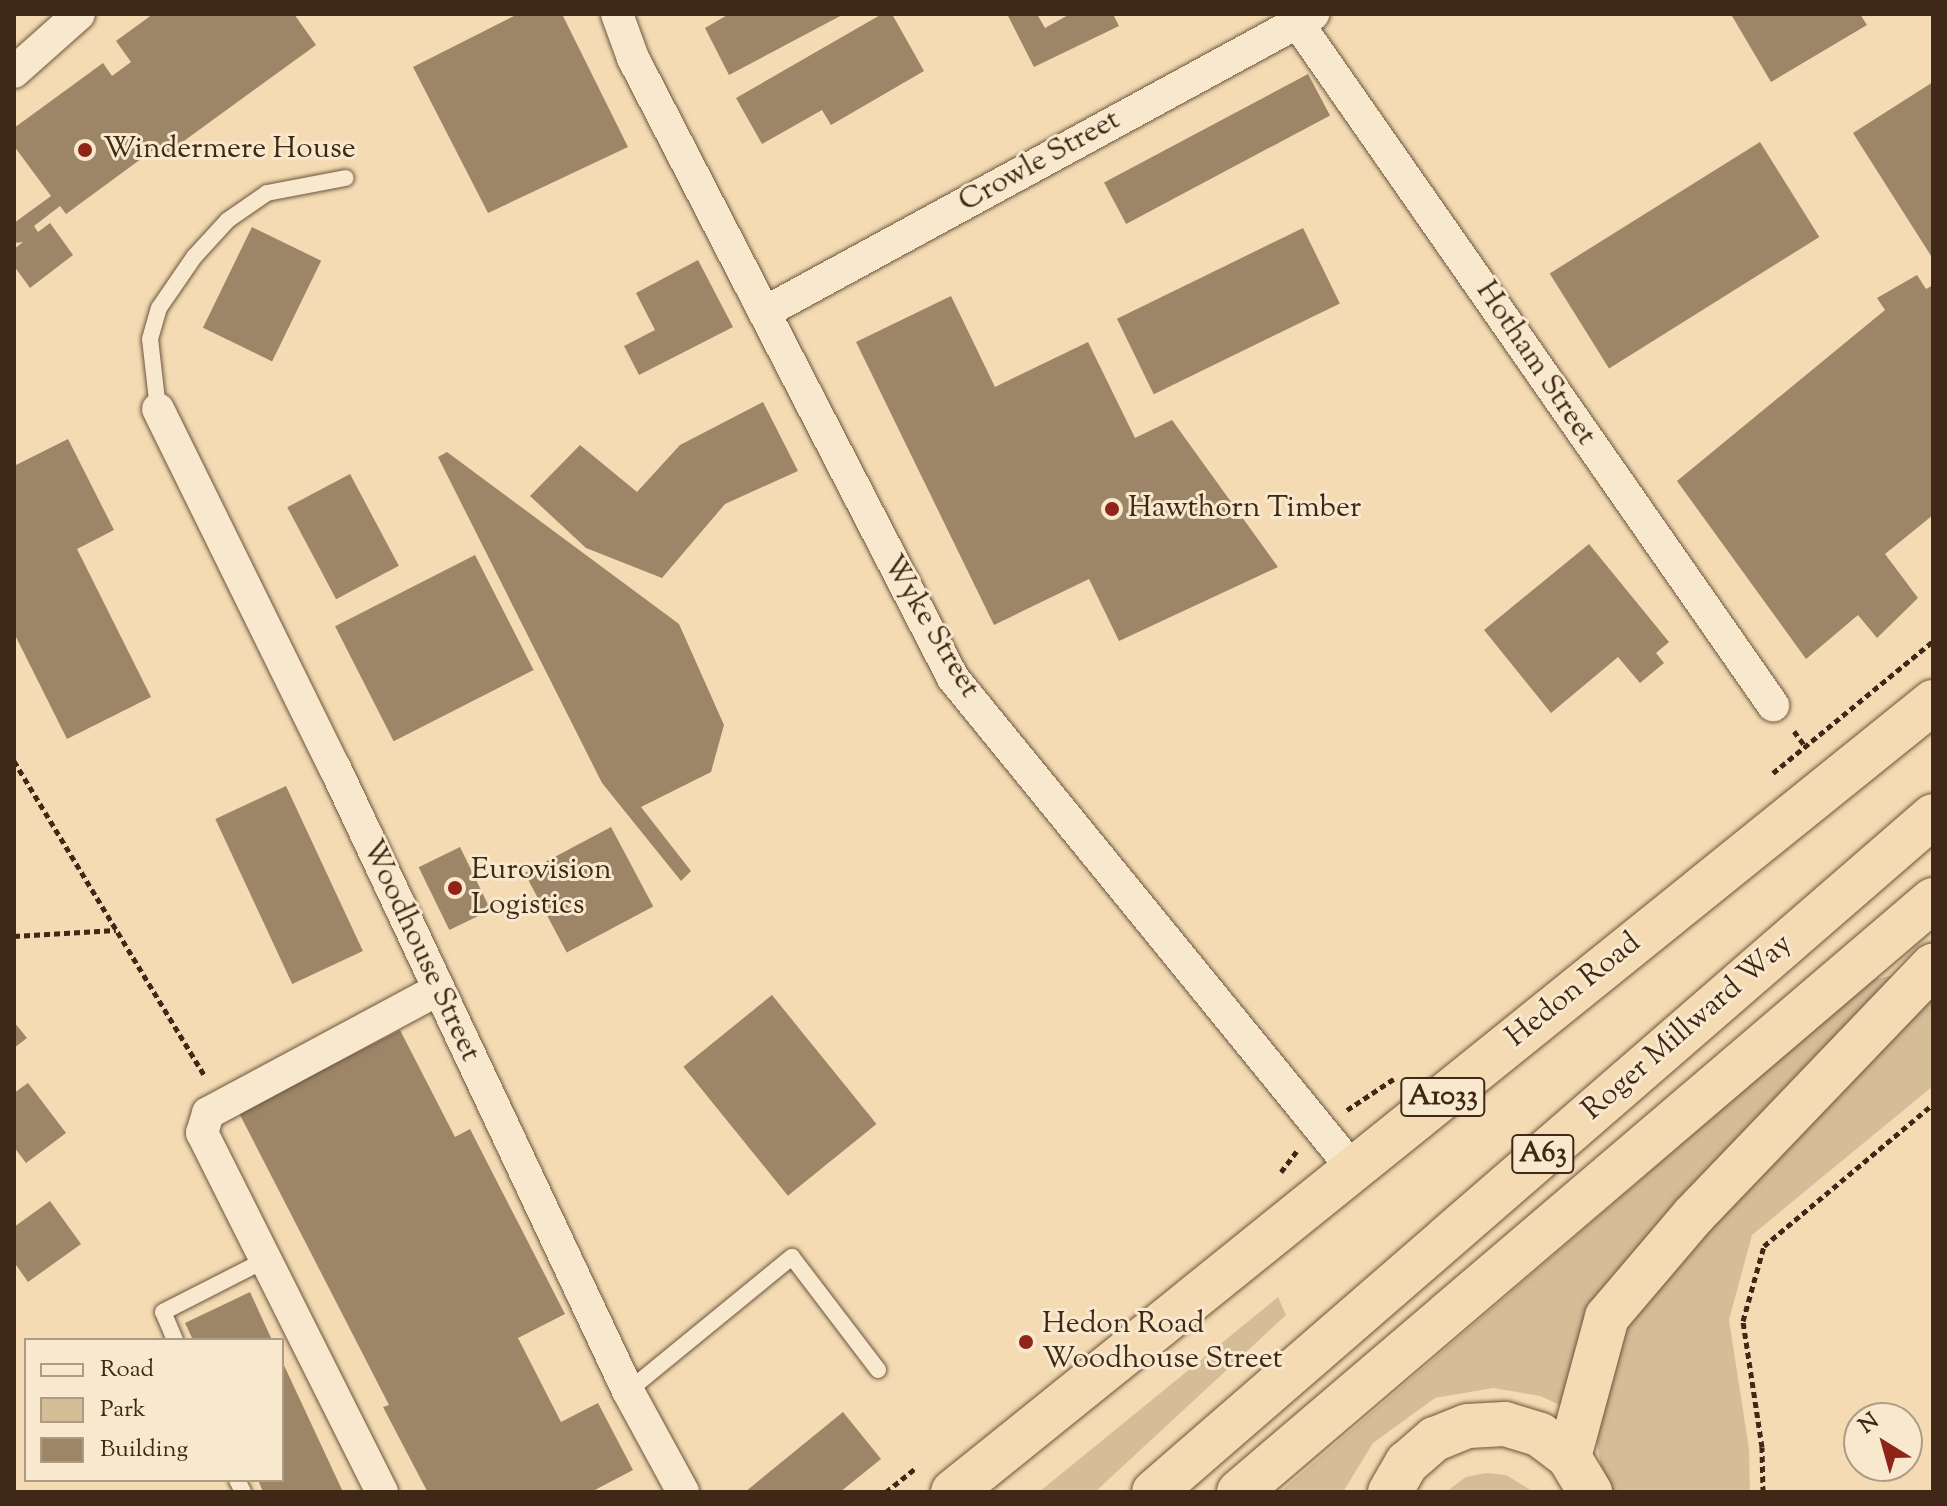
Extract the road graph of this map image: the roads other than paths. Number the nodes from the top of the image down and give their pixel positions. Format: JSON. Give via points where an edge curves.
{"nodes":[{"id":1,"x":79,"y":14,"type":"edge"},
{"id":2,"x":617,"y":14,"type":"edge"},
{"id":3,"x":1305,"y":18,"type":"edge"},
{"id":4,"x":14,"y":72,"type":"edge"},
{"id":5,"x":346,"y":178,"type":"dead end"},
{"id":6,"x":767,"y":311,"type":"junction"},
{"id":7,"x":158,"y":409,"type":"joint"},
{"id":8,"x":1933,"y":702,"type":"edge"},
{"id":9,"x":1773,"y":705,"type":"dead end"},
{"id":10,"x":1933,"y":816,"type":"edge"},
{"id":11,"x":1933,"y":900,"type":"edge"},
{"id":12,"x":1933,"y":966,"type":"edge"},
{"id":13,"x":437,"y":990,"type":"junction"},
{"id":14,"x":1353,"y":1169,"type":"junction"},
{"id":15,"x":267,"y":1259,"type":"junction"},
{"id":16,"x":174,"y":1338,"type":"edge"},
{"id":17,"x":878,"y":1370,"type":"dead end"},
{"id":18,"x":628,"y":1391,"type":"junction"},
{"id":19,"x":1580,"y":1474,"type":"edge"},
{"id":20,"x":382,"y":1492,"type":"edge"},
{"id":21,"x":683,"y":1492,"type":"edge"},
{"id":22,"x":953,"y":1492,"type":"edge"},
{"id":23,"x":1154,"y":1492,"type":"edge"},
{"id":24,"x":1239,"y":1492,"type":"edge"},
{"id":25,"x":1390,"y":1492,"type":"edge"}],
"edges":[{"from":1,"to":4,"type":"street"},
{"from":2,"to":6,"type":"street","name":"Wyke Street","via":[[633,58]]},
{"from":3,"to":6,"type":"street","name":"Crowle Street"},
{"from":3,"to":9,"type":"street","name":"Hotham Street"},
{"from":5,"to":7,"type":"lane","via":[[267,193],[228,220],[194,257],[159,308],[150,339]]},
{"from":6,"to":14,"type":"street","name":"Wyke Street","via":[[863,513],[953,678]]},
{"from":7,"to":13,"type":"street","name":"Woodhouse Street","via":[[335,768]]},
{"from":8,"to":14,"type":"highway","name":"Hedon Road","number":"A1033"},
{"from":10,"to":23,"type":"highway","name":"Roger Millward Way","number":"A63"},
{"from":11,"to":24,"type":"highway","name":"Roger Millward Way","number":"A63"},
{"from":12,"to":19,"type":"highway","via":[[1693,1216],[1607,1317]]},
{"from":13,"to":15,"type":"street","via":[[208,1113],[202,1133]]},
{"from":13,"to":18,"type":"street","name":"Woodhouse Street"},
{"from":14,"to":22,"type":"highway","name":"Hedon Road","number":"A1033"},
{"from":15,"to":16,"type":"lane","via":[[163,1312]]},
{"from":15,"to":20,"type":"street"},
{"from":17,"to":18,"type":"lane","via":[[792,1257]]},
{"from":18,"to":21,"type":"street","name":"Woodhouse Street"},
{"from":19,"to":25,"type":"highway","via":[[1540,1435],[1517,1428],[1468,1426],[1435,1439],[1416,1455]]}]}
